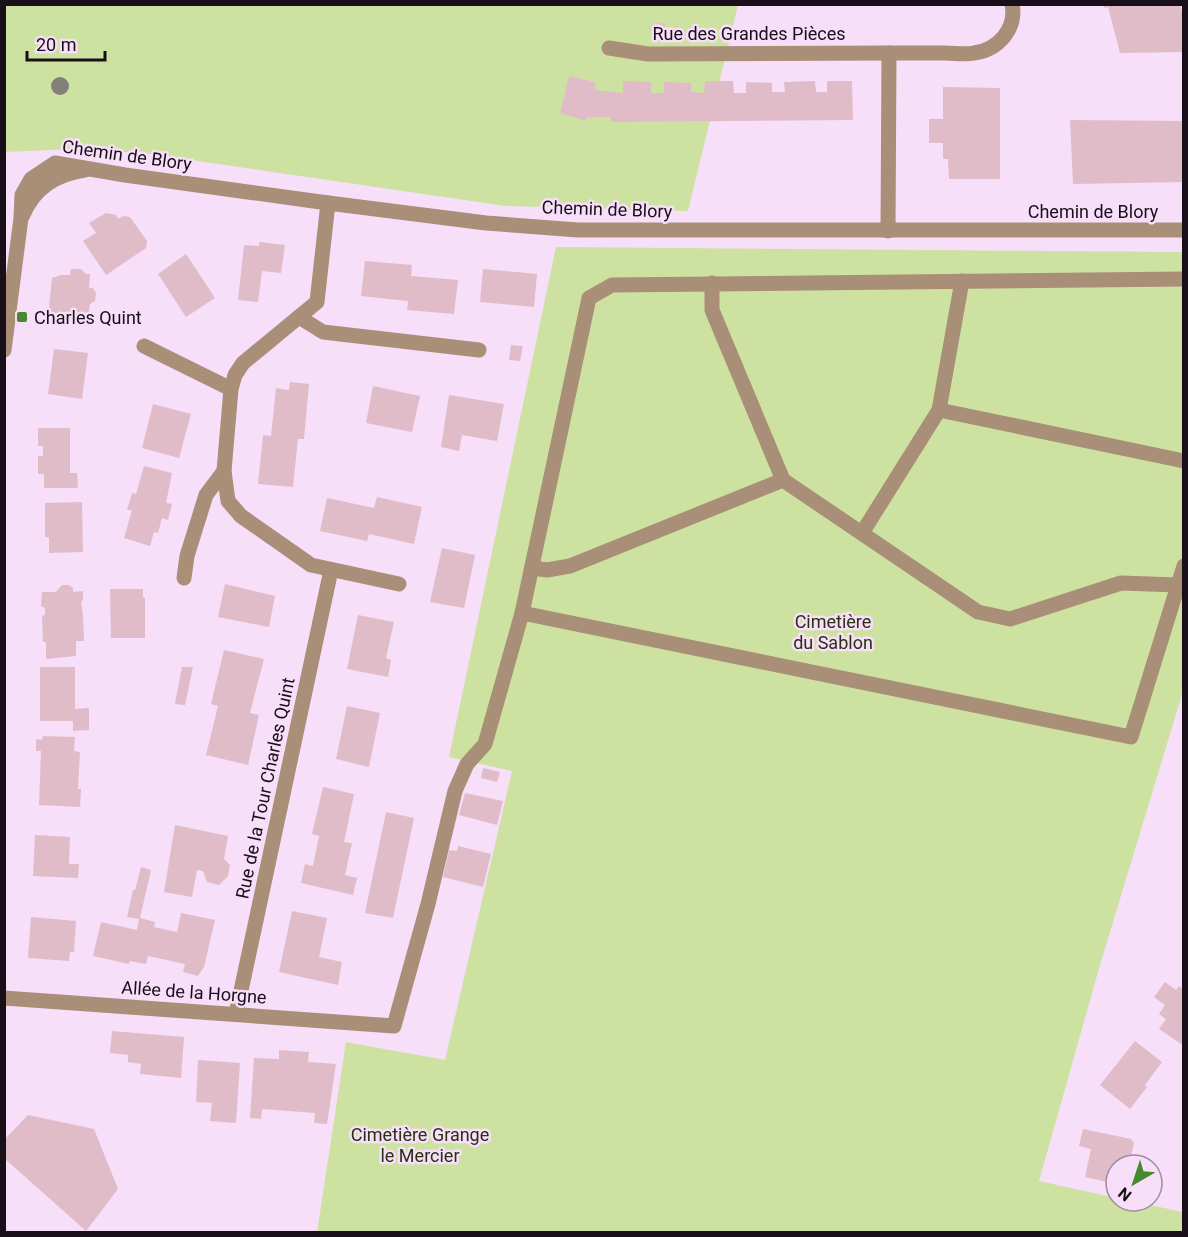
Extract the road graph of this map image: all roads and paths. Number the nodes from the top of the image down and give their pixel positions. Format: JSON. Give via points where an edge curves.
{"nodes":[{"id":1,"x":1012,"y":6,"type":"edge"},
{"id":2,"x":609,"y":48,"type":"dead end"},
{"id":3,"x":889,"y":53,"type":"junction"},
{"id":4,"x":88,"y":169,"type":"junction"},
{"id":5,"x":328,"y":203,"type":"junction"},
{"id":6,"x":21,"y":218,"type":"junction"},
{"id":7,"x":1184,"y":230,"type":"edge"},
{"id":8,"x":888,"y":231,"type":"junction"},
{"id":9,"x":1184,"y":279,"type":"edge"},
{"id":10,"x":962,"y":281,"type":"junction"},
{"id":11,"x":712,"y":283,"type":"junction"},
{"id":12,"x":299,"y":317,"type":"junction"},
{"id":13,"x":144,"y":346,"type":"dead end"},
{"id":14,"x":4,"y":350,"type":"edge"},
{"id":15,"x":479,"y":350,"type":"dead end"},
{"id":16,"x":231,"y":389,"type":"junction"},
{"id":17,"x":939,"y":410,"type":"junction"},
{"id":18,"x":1184,"y":461,"type":"edge"},
{"id":19,"x":224,"y":471,"type":"junction"},
{"id":20,"x":783,"y":480,"type":"junction"},
{"id":21,"x":862,"y":534,"type":"junction"},
{"id":22,"x":1184,"y":566,"type":"edge"},
{"id":23,"x":532,"y":568,"type":"junction"},
{"id":24,"x":331,"y":570,"type":"junction"},
{"id":25,"x":184,"y":578,"type":"dead end"},
{"id":26,"x":399,"y":584,"type":"dead end"},
{"id":27,"x":1178,"y":585,"type":"junction"},
{"id":28,"x":522,"y":613,"type":"junction"},
{"id":29,"x":4,"y":998,"type":"edge"},
{"id":30,"x":236,"y":1014,"type":"junction"}],
"edges":[{"from":1,"to":3,"type":"street","name":"Rue des Grandes Pièces","via":[[1010,30],[989,49],[974,53]]},
{"from":2,"to":3,"type":"street","name":"Rue des Grandes Pièces","via":[[648,54]]},
{"from":3,"to":8,"type":"street"},
{"from":4,"to":5,"type":"street","name":"Chemin de Blory"},
{"from":4,"to":6,"type":"street","via":[[45,184],[29,201]]},
{"from":4,"to":6,"type":"street","name":"Chemin de Blory","via":[[60,162],[38,173],[24,189]]},
{"from":5,"to":8,"type":"street","name":"Chemin de Blory","via":[[578,230]]},
{"from":5,"to":12,"type":"street","via":[[317,302]]},
{"from":6,"to":14,"type":"street"},
{"from":7,"to":8,"type":"street","name":"Chemin de Blory"},
{"from":9,"to":10,"type":"street"},
{"from":10,"to":11,"type":"street"},
{"from":10,"to":17,"type":"street"},
{"from":11,"to":20,"type":"street","via":[[712,310]]},
{"from":11,"to":23,"type":"street","via":[[612,285],[589,298]]},
{"from":12,"to":15,"type":"street","via":[[323,332]]},
{"from":12,"to":16,"type":"street","via":[[243,363]]},
{"from":13,"to":16,"type":"street"},
{"from":16,"to":19,"type":"street"},
{"from":17,"to":18,"type":"street"},
{"from":17,"to":21,"type":"street"},
{"from":19,"to":24,"type":"street","via":[[228,501],[241,516],[311,565]]},
{"from":19,"to":25,"type":"street","via":[[206,495]]},
{"from":20,"to":21,"type":"street"},
{"from":20,"to":23,"type":"street","via":[[570,566]]},
{"from":21,"to":27,"type":"street","via":[[978,612],[997,618],[1010,620],[1121,583]]},
{"from":22,"to":27,"type":"street"},
{"from":23,"to":28,"type":"street"},
{"from":24,"to":26,"type":"street"},
{"from":24,"to":30,"type":"street","name":"Rue de la Tour Charles Quint"},
{"from":27,"to":28,"type":"street","via":[[1131,737]]},
{"from":28,"to":30,"type":"street","name":"Allée de la Horgne","via":[[485,744],[467,764],[456,791],[394,1026]]},
{"from":29,"to":30,"type":"street","name":"Allée de la Horgne"}]}
